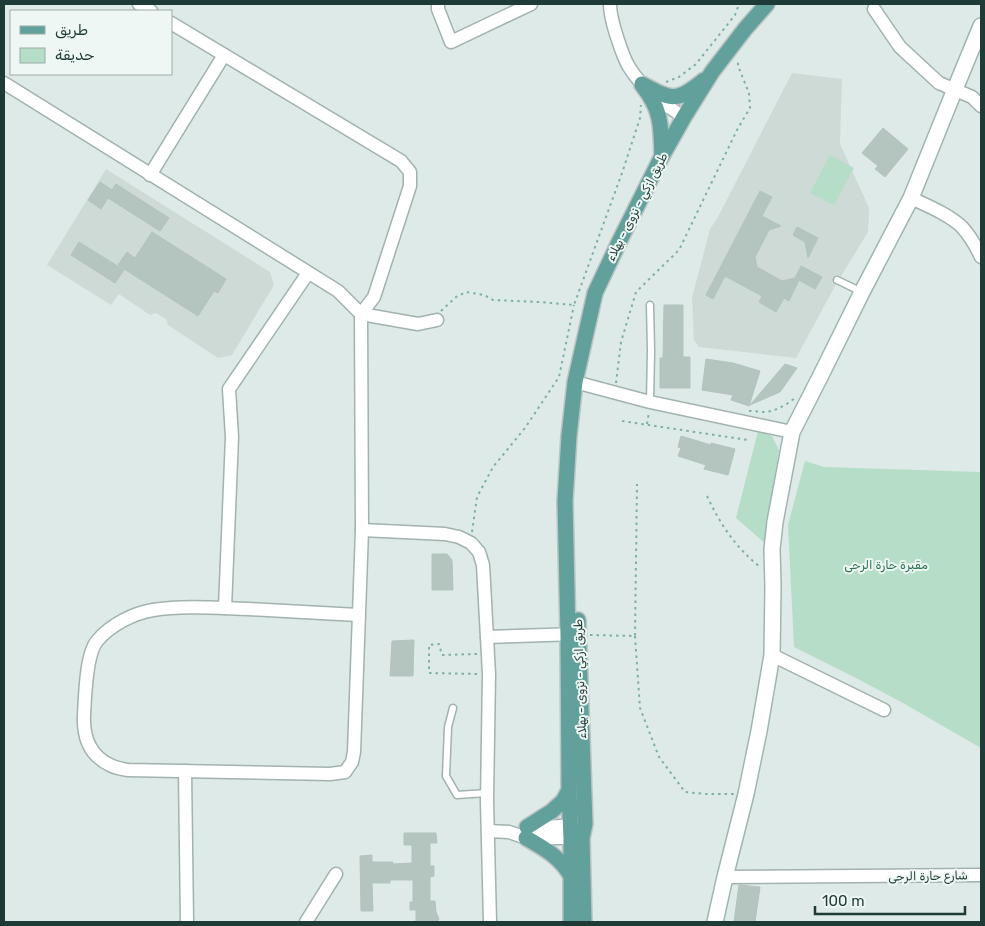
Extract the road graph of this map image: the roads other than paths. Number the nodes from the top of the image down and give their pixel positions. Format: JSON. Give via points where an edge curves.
{"nodes":[{"id":1,"x":438,"y":4,"type":"edge"},
{"id":2,"x":531,"y":4,"type":"edge"},
{"id":3,"x":610,"y":4,"type":"edge"},
{"id":4,"x":767,"y":4,"type":"edge"},
{"id":5,"x":874,"y":9,"type":"dead end"},
{"id":6,"x":172,"y":24,"type":"edge"},
{"id":7,"x":981,"y":26,"type":"edge"},
{"id":8,"x":224,"y":55,"type":"junction"},
{"id":9,"x":712,"y":72,"type":"junction"},
{"id":10,"x":4,"y":83,"type":"edge"},
{"id":11,"x":642,"y":84,"type":"junction"},
{"id":12,"x":954,"y":89,"type":"junction"},
{"id":13,"x":981,"y":106,"type":"edge"},
{"id":14,"x":684,"y":117,"type":"junction"},
{"id":15,"x":662,"y":156,"type":"junction"},
{"id":16,"x":150,"y":175,"type":"junction"},
{"id":17,"x":911,"y":198,"type":"junction"},
{"id":18,"x":981,"y":257,"type":"edge"},
{"id":19,"x":308,"y":273,"type":"junction"},
{"id":20,"x":837,"y":280,"type":"dead end"},
{"id":21,"x":862,"y":292,"type":"junction"},
{"id":22,"x":650,"y":305,"type":"dead end"},
{"id":23,"x":362,"y":314,"type":"junction"},
{"id":24,"x":437,"y":320,"type":"road end"},
{"id":25,"x":575,"y":382,"type":"junction"},
{"id":26,"x":650,"y":402,"type":"junction"},
{"id":27,"x":792,"y":432,"type":"junction"},
{"id":28,"x":362,"y":530,"type":"junction"},
{"id":29,"x":225,"y":608,"type":"junction"},
{"id":30,"x":358,"y":615,"type":"junction"},
{"id":31,"x":573,"y":634,"type":"junction"},
{"id":32,"x":487,"y":637,"type":"junction"},
{"id":33,"x":772,"y":655,"type":"junction"},
{"id":34,"x":453,"y":708,"type":"dead end"},
{"id":35,"x":884,"y":710,"type":"dead end"},
{"id":36,"x":185,"y":771,"type":"junction"},
{"id":37,"x":569,"y":790,"type":"junction"},
{"id":38,"x":487,"y":793,"type":"junction"},
{"id":39,"x":488,"y":831,"type":"junction"},
{"id":40,"x":527,"y":832,"type":"junction"},
{"id":41,"x":577,"y":832,"type":"junction"},
{"id":42,"x":336,"y":874,"type":"dead end"},
{"id":43,"x":981,"y":875,"type":"edge"},
{"id":44,"x":571,"y":876,"type":"junction"},
{"id":45,"x":724,"y":877,"type":"junction"},
{"id":46,"x":187,"y":922,"type":"edge"},
{"id":47,"x":306,"y":922,"type":"edge"},
{"id":48,"x":490,"y":922,"type":"edge"},
{"id":49,"x":571,"y":922,"type":"edge"},
{"id":50,"x":584,"y":922,"type":"edge"},
{"id":51,"x":715,"y":922,"type":"edge"}],
"edges":[{"from":1,"to":2,"type":"street","via":[[451,42]]},
{"from":3,"to":11,"type":"street","via":[[622,52]]},
{"from":4,"to":9,"type":"main road","name":"طريق ازكي - نزوى - بهلاء"},
{"from":5,"to":12,"type":"street","via":[[900,47],[939,83]]},
{"from":6,"to":8,"type":"street"},
{"from":7,"to":12,"type":"street"},
{"from":8,"to":16,"type":"street"},
{"from":8,"to":23,"type":"street","via":[[400,161],[410,172],[410,186],[374,296]]},
{"from":9,"to":11,"type":"main road","via":[[692,90],[677,97],[666,97]]},
{"from":9,"to":14,"type":"main road","name":"طريق ازكي - نزوى - بهلاء"},
{"from":10,"to":16,"type":"street"},
{"from":11,"to":14,"type":"street","via":[[671,110]]},
{"from":11,"to":15,"type":"main road","via":[[658,115]]},
{"from":12,"to":13,"type":"street","via":[[972,97]]},
{"from":12,"to":17,"type":"street"},
{"from":14,"to":15,"type":"main road","name":"طريق ازكي - نزوى - بهلاء"},
{"from":15,"to":25,"type":"main road","name":"طريق ازكي - نزوى - بهلاء","via":[[595,293]]},
{"from":16,"to":19,"type":"street"},
{"from":17,"to":18,"type":"street","via":[[961,227]]},
{"from":17,"to":21,"type":"street"},
{"from":19,"to":23,"type":"street","via":[[338,291]]},
{"from":19,"to":29,"type":"street","via":[[229,389],[232,437]]},
{"from":20,"to":21,"type":"lane"},
{"from":21,"to":27,"type":"street"},
{"from":22,"to":26,"type":"lane"},
{"from":23,"to":24,"type":"street","via":[[418,324]]},
{"from":23,"to":28,"type":"street"},
{"from":25,"to":26,"type":"street"},
{"from":25,"to":31,"type":"main road","name":"طريق ازكي - نزوى - بهلاء","via":[[568,436],[574,505]]},
{"from":26,"to":27,"type":"street"},
{"from":27,"to":33,"type":"street","via":[[772,548]]},
{"from":28,"to":30,"type":"street"},
{"from":28,"to":32,"type":"street","via":[[445,534],[471,542],[483,565]]},
{"from":29,"to":30,"type":"street"},
{"from":29,"to":36,"type":"street","via":[[176,607],[134,616],[113,627],[96,642],[89,660],[84,728],[94,753],[111,766],[128,770]]},
{"from":30,"to":36,"type":"street","via":[[354,752],[345,772]]},
{"from":31,"to":32,"type":"street"},
{"from":31,"to":37,"type":"main road","name":"طريق ازكي - نزوى - بهلاء"},
{"from":31,"to":41,"type":"main road","name":"طريق ازكي - نزوى - بهلاء"},
{"from":32,"to":38,"type":"street"},
{"from":33,"to":35,"type":"street"},
{"from":33,"to":45,"type":"street","via":[[746,794]]},
{"from":34,"to":38,"type":"lane","via":[[448,727],[446,776],[458,795]]},
{"from":36,"to":46,"type":"street"},
{"from":37,"to":40,"type":"main road","via":[[563,801]]},
{"from":37,"to":41,"type":"main road","name":"طريق ازكي - نزوى - بهلاء"},
{"from":38,"to":39,"type":"street"},
{"from":39,"to":40,"type":"street"},
{"from":39,"to":48,"type":"street"},
{"from":40,"to":41,"type":"street"},
{"from":40,"to":44,"type":"main road","via":[[559,859]]},
{"from":41,"to":44,"type":"main road","name":"طريق ازكي - نزوى - بهلاء"},
{"from":41,"to":50,"type":"main road","name":"طريق ازكي - نزوى - بهلاء"},
{"from":42,"to":47,"type":"street"},
{"from":43,"to":45,"type":"street","name":"شارع حارة الرحى"},
{"from":44,"to":49,"type":"main road","name":"طريق ازكي - نزوى - بهلاء"},
{"from":45,"to":51,"type":"street"}]}
